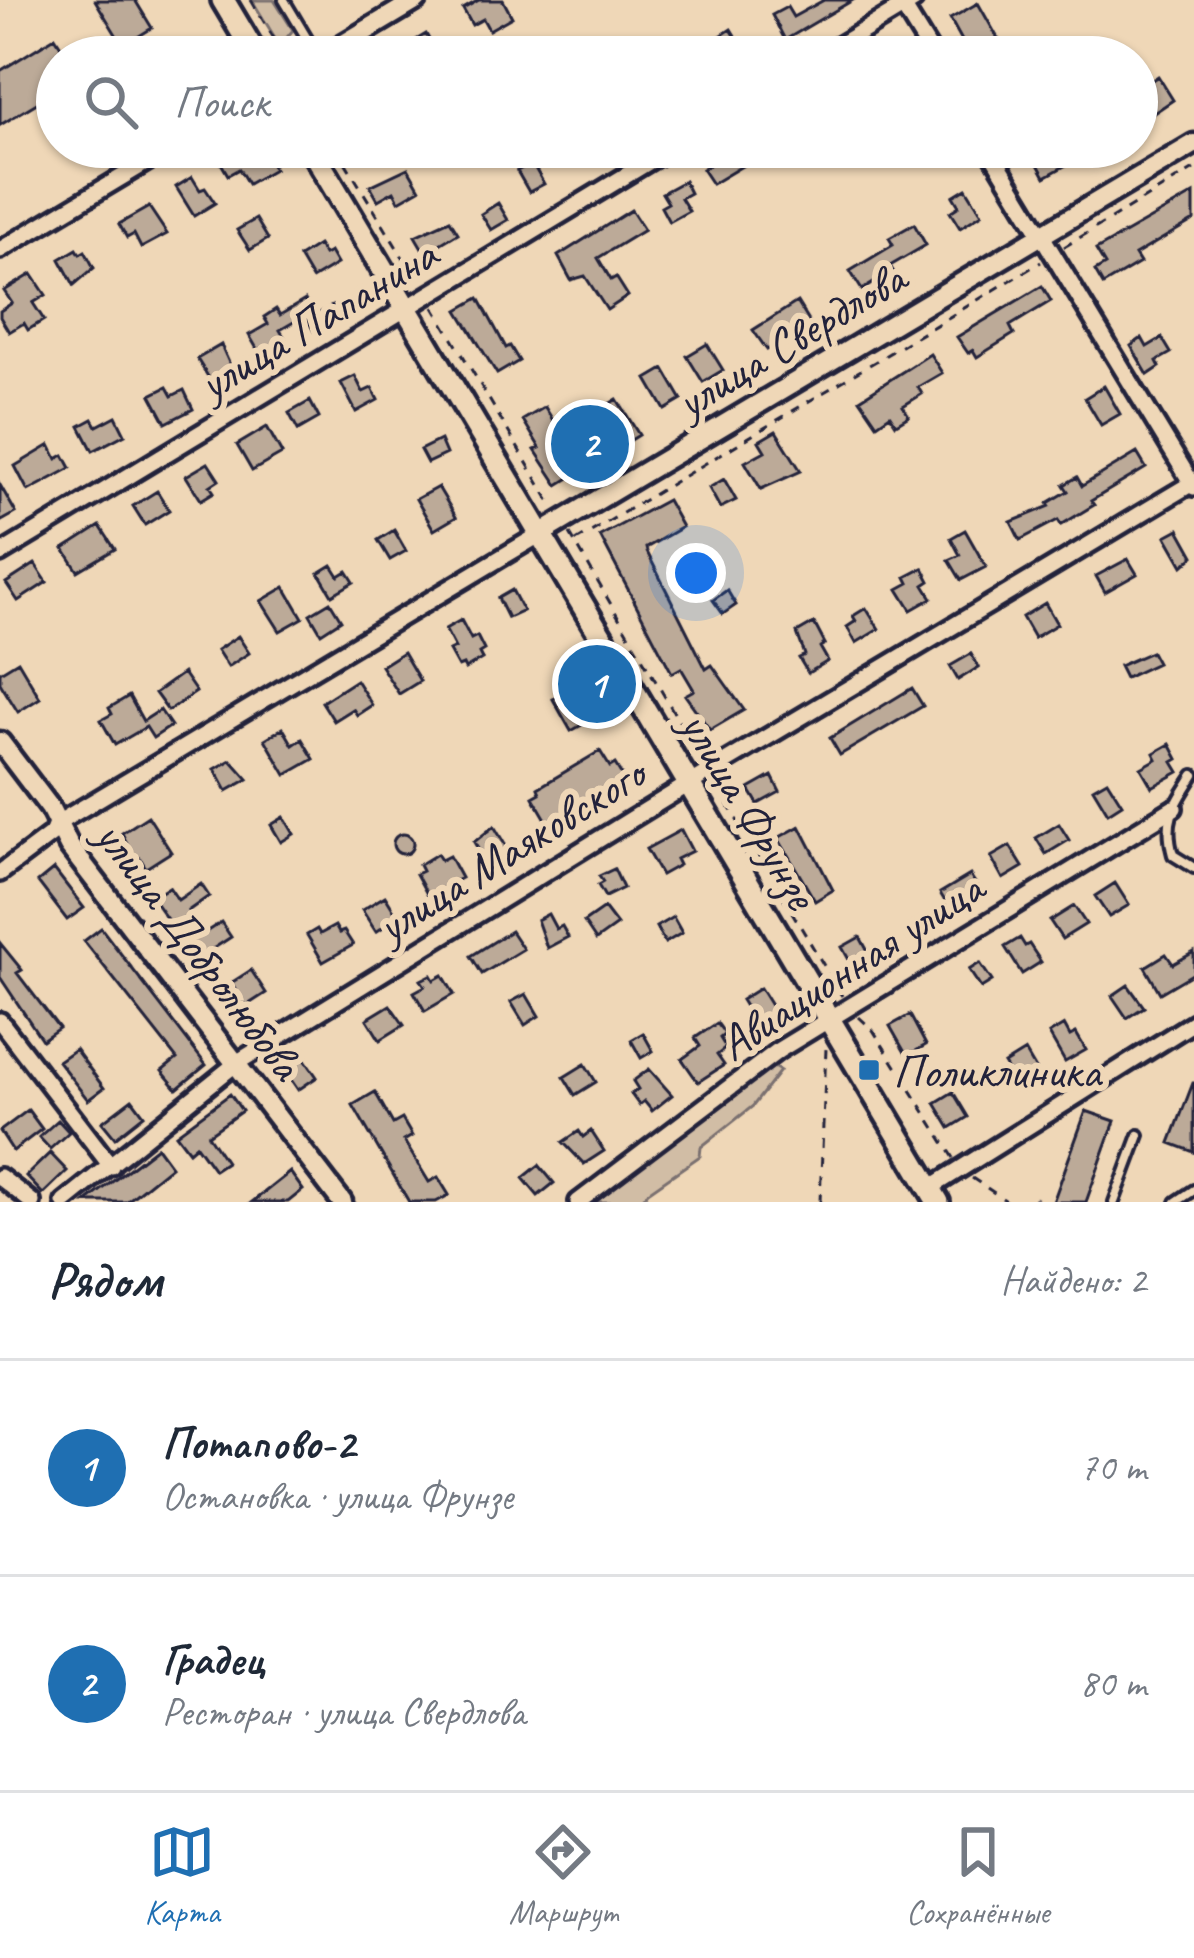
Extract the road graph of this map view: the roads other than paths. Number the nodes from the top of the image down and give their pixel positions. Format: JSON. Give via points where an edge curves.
{"nodes":[{"id":1,"x":223,"y":0,"type":"edge"},
{"id":2,"x":284,"y":0,"type":"edge"},
{"id":3,"x":417,"y":0,"type":"edge"},
{"id":4,"x":905,"y":2,"type":"edge"},
{"id":5,"x":244,"y":36,"type":"edge"},
{"id":6,"x":307,"y":36,"type":"edge"},
{"id":7,"x":356,"y":36,"type":"edge"},
{"id":8,"x":852,"y":36,"type":"edge"},
{"id":9,"x":923,"y":36,"type":"edge"},
{"id":10,"x":1194,"y":144,"type":"edge"},
{"id":11,"x":1158,"y":165,"type":"edge"},
{"id":12,"x":136,"y":168,"type":"edge"},
{"id":13,"x":322,"y":168,"type":"edge"},
{"id":14,"x":639,"y":168,"type":"edge"},
{"id":15,"x":1001,"y":168,"type":"edge"},
{"id":16,"x":1153,"y":168,"type":"edge"},
{"id":17,"x":1041,"y":234,"type":"junction"},
{"id":18,"x":1,"y":247,"type":"edge"},
{"id":19,"x":406,"y":310,"type":"junction"},
{"id":20,"x":1193,"y":484,"type":"edge"},
{"id":21,"x":539,"y":535,"type":"junction"},
{"id":22,"x":0,"y":554,"type":"edge"},
{"id":23,"x":0,"y":742,"type":"edge"},
{"id":24,"x":1194,"y":775,"type":"edge"},
{"id":25,"x":687,"y":785,"type":"junction"},
{"id":26,"x":1174,"y":808,"type":"junction"},
{"id":27,"x":56,"y":824,"type":"junction"},
{"id":28,"x":1194,"y":868,"type":"edge"},
{"id":29,"x":0,"y":873,"type":"edge"},
{"id":30,"x":0,"y":1021,"type":"edge"},
{"id":31,"x":1194,"y":1022,"type":"edge"},
{"id":32,"x":827,"y":1032,"type":"junction"},
{"id":33,"x":238,"y":1062,"type":"junction"},
{"id":34,"x":1139,"y":1135,"type":"dead end"},
{"id":35,"x":111,"y":1166,"type":"junction"},
{"id":36,"x":0,"y":1177,"type":"edge"},
{"id":37,"x":1194,"y":1190,"type":"edge"},
{"id":38,"x":934,"y":1195,"type":"edge"},
{"id":39,"x":334,"y":1199,"type":"edge"},
{"id":40,"x":32,"y":1202,"type":"edge"},
{"id":41,"x":64,"y":1202,"type":"edge"},
{"id":42,"x":578,"y":1202,"type":"edge"},
{"id":43,"x":1114,"y":1202,"type":"edge"},
{"id":44,"x":1176,"y":1202,"type":"edge"}],
"edges":[{"from":1,"to":5,"type":"main road"},
{"from":2,"to":6,"type":"lane"},
{"from":3,"to":7,"type":"street"},
{"from":4,"to":8,"type":"street"},
{"from":4,"to":9,"type":"street"},
{"from":10,"to":11,"type":"street","name":"улица Свердлова"},
{"from":12,"to":18,"type":"street"},
{"from":13,"to":19,"type":"main road","name":"улица Фрунзе"},
{"from":14,"to":19,"type":"street","name":"улица Папанина"},
{"from":15,"to":17,"type":"street"},
{"from":16,"to":17,"type":"street","name":"улица Свердлова"},
{"from":17,"to":20,"type":"street"},
{"from":17,"to":21,"type":"street","name":"улица Свердлова"},
{"from":19,"to":21,"type":"main road","name":"улица Фрунзе"},
{"from":19,"to":22,"type":"street","name":"улица Папанина"},
{"from":20,"to":25,"type":"street","name":"улица Маяковского"},
{"from":21,"to":25,"type":"main road","name":"улица Фрунзе"},
{"from":21,"to":27,"type":"street","name":"улица Свердлова"},
{"from":23,"to":27,"type":"street","name":"улица Добролюбова"},
{"from":24,"to":26,"type":"lane"},
{"from":25,"to":32,"type":"main road","name":"улица Фрунзе"},
{"from":25,"to":33,"type":"street","name":"улица Маяковского"},
{"from":26,"to":28,"type":"lane","via":[[1166,832],[1173,855]]},
{"from":26,"to":32,"type":"street","name":"Авиационная улица","via":[[849,1008]]},
{"from":27,"to":29,"type":"street","name":"улица Свердлова"},
{"from":27,"to":33,"type":"street","name":"улица Добролюбова"},
{"from":30,"to":35,"type":"street"},
{"from":31,"to":38,"type":"street","via":[[961,1169]]},
{"from":32,"to":38,"type":"main road","name":"улица Фрунзе"},
{"from":32,"to":42,"type":"street","name":"Авиационная улица","via":[[779,1050]]},
{"from":33,"to":35,"type":"street","name":"улица Маяковского"},
{"from":33,"to":39,"type":"street","name":"улица Добролюбова"},
{"from":34,"to":43,"type":"lane"},
{"from":35,"to":41,"type":"street","name":"улица Маяковского"},
{"from":36,"to":40,"type":"street"},
{"from":37,"to":44,"type":"lane"}]}
